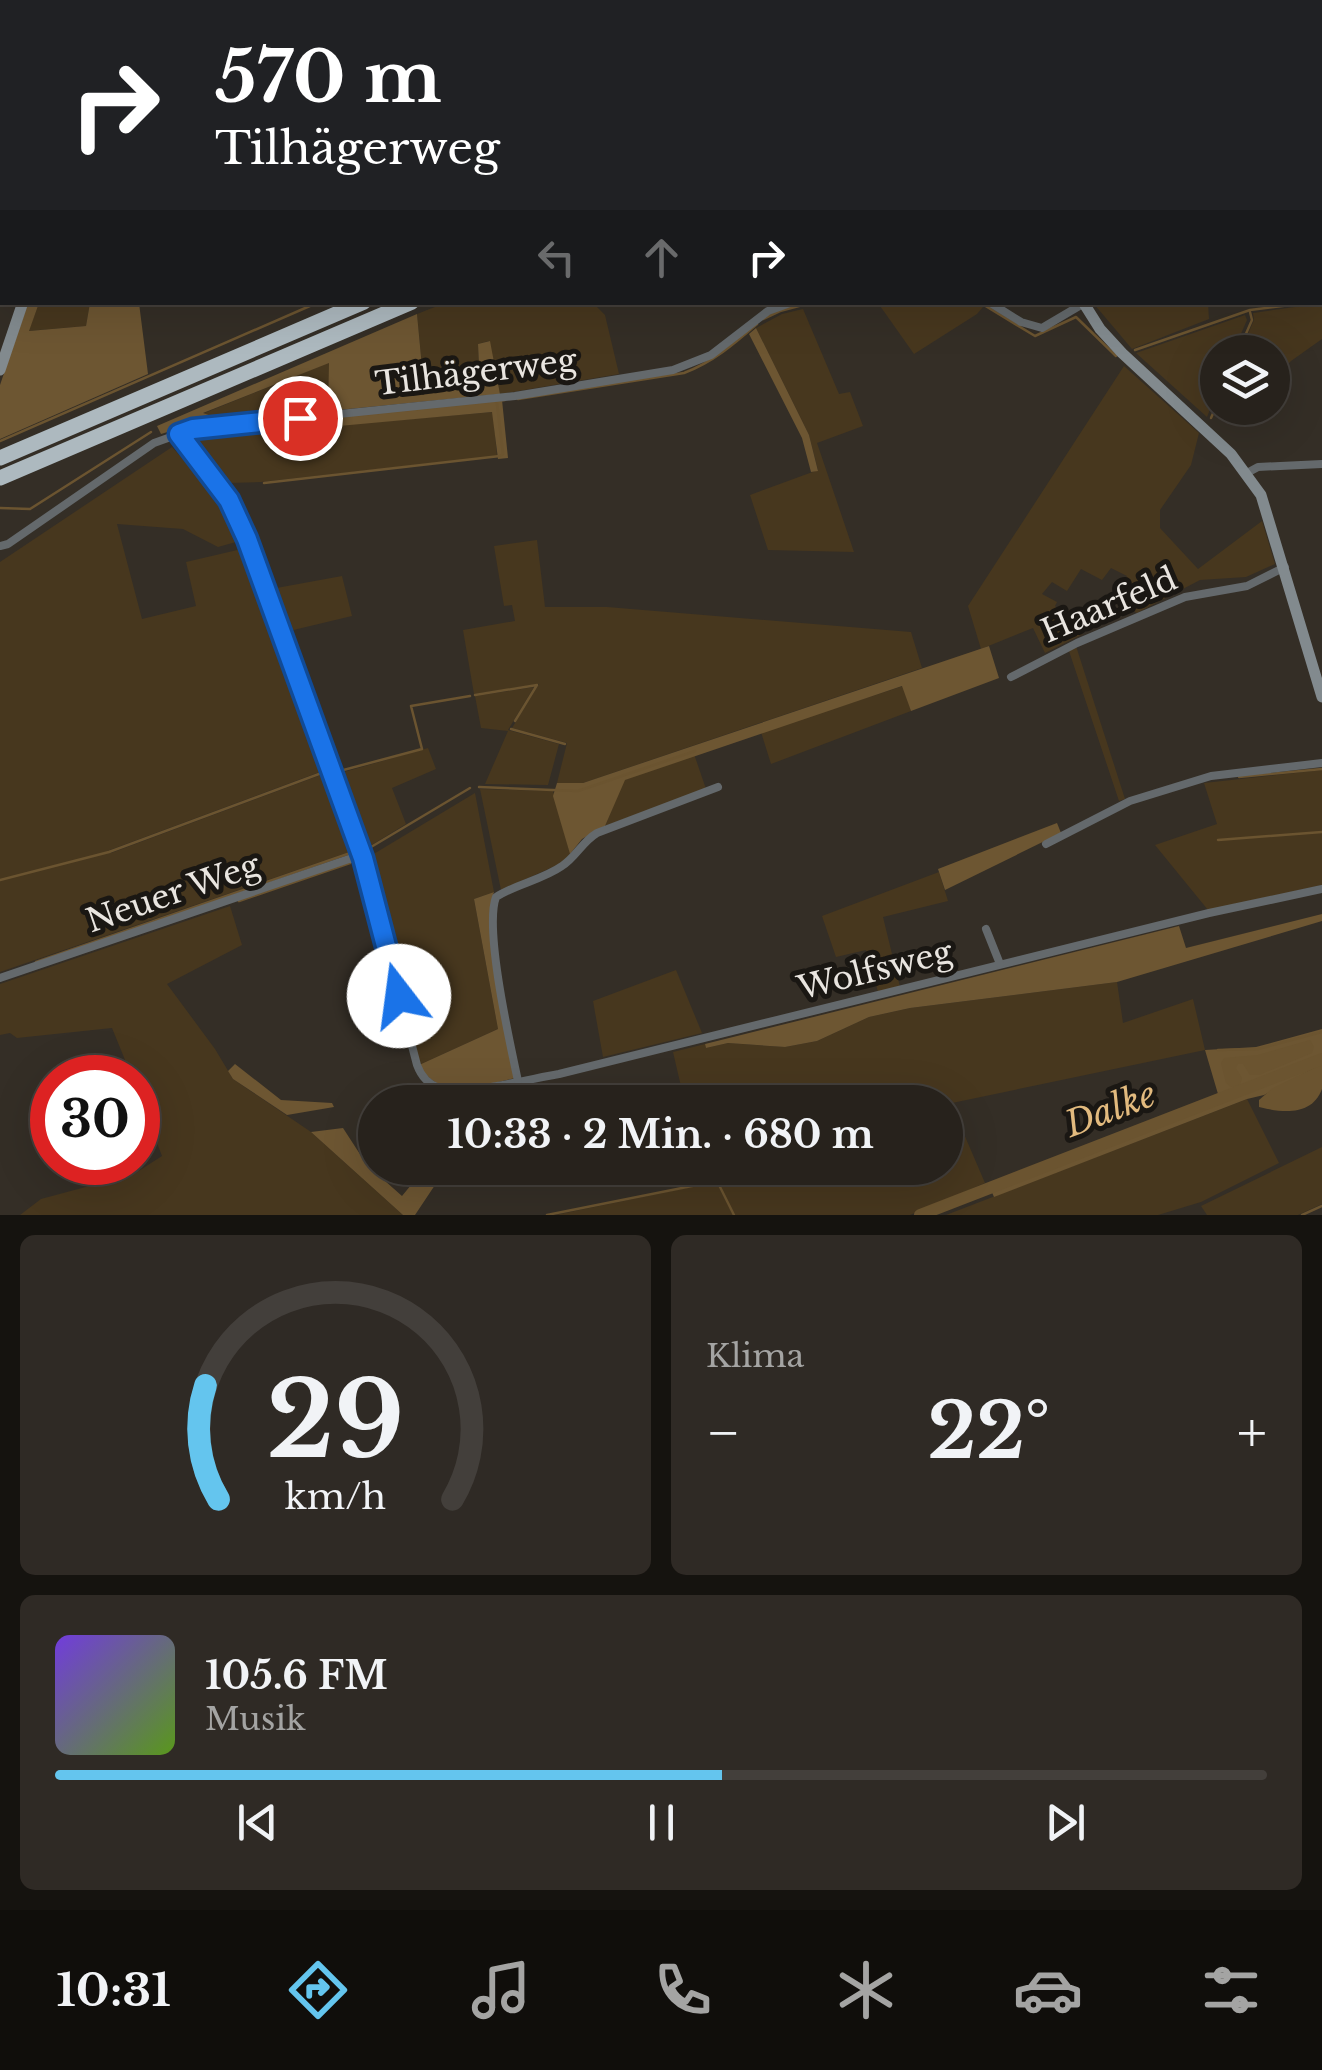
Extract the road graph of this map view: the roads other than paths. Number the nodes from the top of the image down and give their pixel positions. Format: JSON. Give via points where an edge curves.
{"nodes":[{"id":1,"x":22,"y":305,"type":"edge"},
{"id":2,"x":357,"y":305,"type":"edge"},
{"id":3,"x":405,"y":305,"type":"edge"},
{"id":4,"x":785,"y":305,"type":"edge"},
{"id":5,"x":993,"y":305,"type":"edge"},
{"id":6,"x":1081,"y":305,"type":"edge"},
{"id":7,"x":1086,"y":305,"type":"edge"},
{"id":8,"x":0,"y":370,"type":"edge"},
{"id":9,"x":179,"y":434,"type":"junction"},
{"id":10,"x":0,"y":458,"type":"edge"},
{"id":11,"x":1322,"y":464,"type":"edge"},
{"id":12,"x":1247,"y":473,"type":"junction"},
{"id":13,"x":0,"y":478,"type":"edge"},
{"id":14,"x":0,"y":546,"type":"edge"},
{"id":15,"x":1285,"y":566,"type":"junction"},
{"id":16,"x":1012,"y":677,"type":"dead end"},
{"id":17,"x":1322,"y":698,"type":"edge"},
{"id":18,"x":1322,"y":763,"type":"edge"},
{"id":19,"x":718,"y":787,"type":"dead end"},
{"id":20,"x":1046,"y":844,"type":"dead end"},
{"id":21,"x":363,"y":858,"type":"junction"},
{"id":22,"x":1322,"y":889,"type":"edge"},
{"id":23,"x":986,"y":929,"type":"dead end"},
{"id":24,"x":1000,"y":964,"type":"junction"},
{"id":25,"x":0,"y":978,"type":"edge"},
{"id":26,"x":518,"y":1080,"type":"junction"}],
"edges":[{"from":1,"to":8,"type":"street"},
{"from":2,"to":10,"type":"highway"},
{"from":3,"to":13,"type":"highway"},
{"from":4,"to":9,"type":"street","name":"Tilhägerweg","via":[[711,355],[674,370],[515,396]]},
{"from":5,"to":6,"type":"street","via":[[1042,328]]},
{"from":7,"to":12,"type":"street","via":[[1122,353]]},
{"from":9,"to":14,"type":"street","name":"Tilhägerweg","via":[[154,443]]},
{"from":9,"to":21,"type":"street","via":[[229,500],[247,539]]},
{"from":11,"to":12,"type":"street"},
{"from":12,"to":15,"type":"street"},
{"from":15,"to":16,"type":"street","name":"Haarfeld","via":[[1247,586],[1185,597]]},
{"from":15,"to":17,"type":"street"},
{"from":18,"to":20,"type":"street","via":[[1210,776],[1130,801]]},
{"from":19,"to":26,"type":"street","via":[[597,833],[558,870],[496,897],[491,915]]},
{"from":21,"to":25,"type":"street","name":"Neuer Weg"},
{"from":21,"to":26,"type":"street","name":"Wolfsweg","via":[[422,1076],[440,1089],[458,1091]]},
{"from":22,"to":24,"type":"street","name":"Wolfsweg"},
{"from":23,"to":24,"type":"street"},
{"from":24,"to":26,"type":"street","name":"Wolfsweg"}]}
